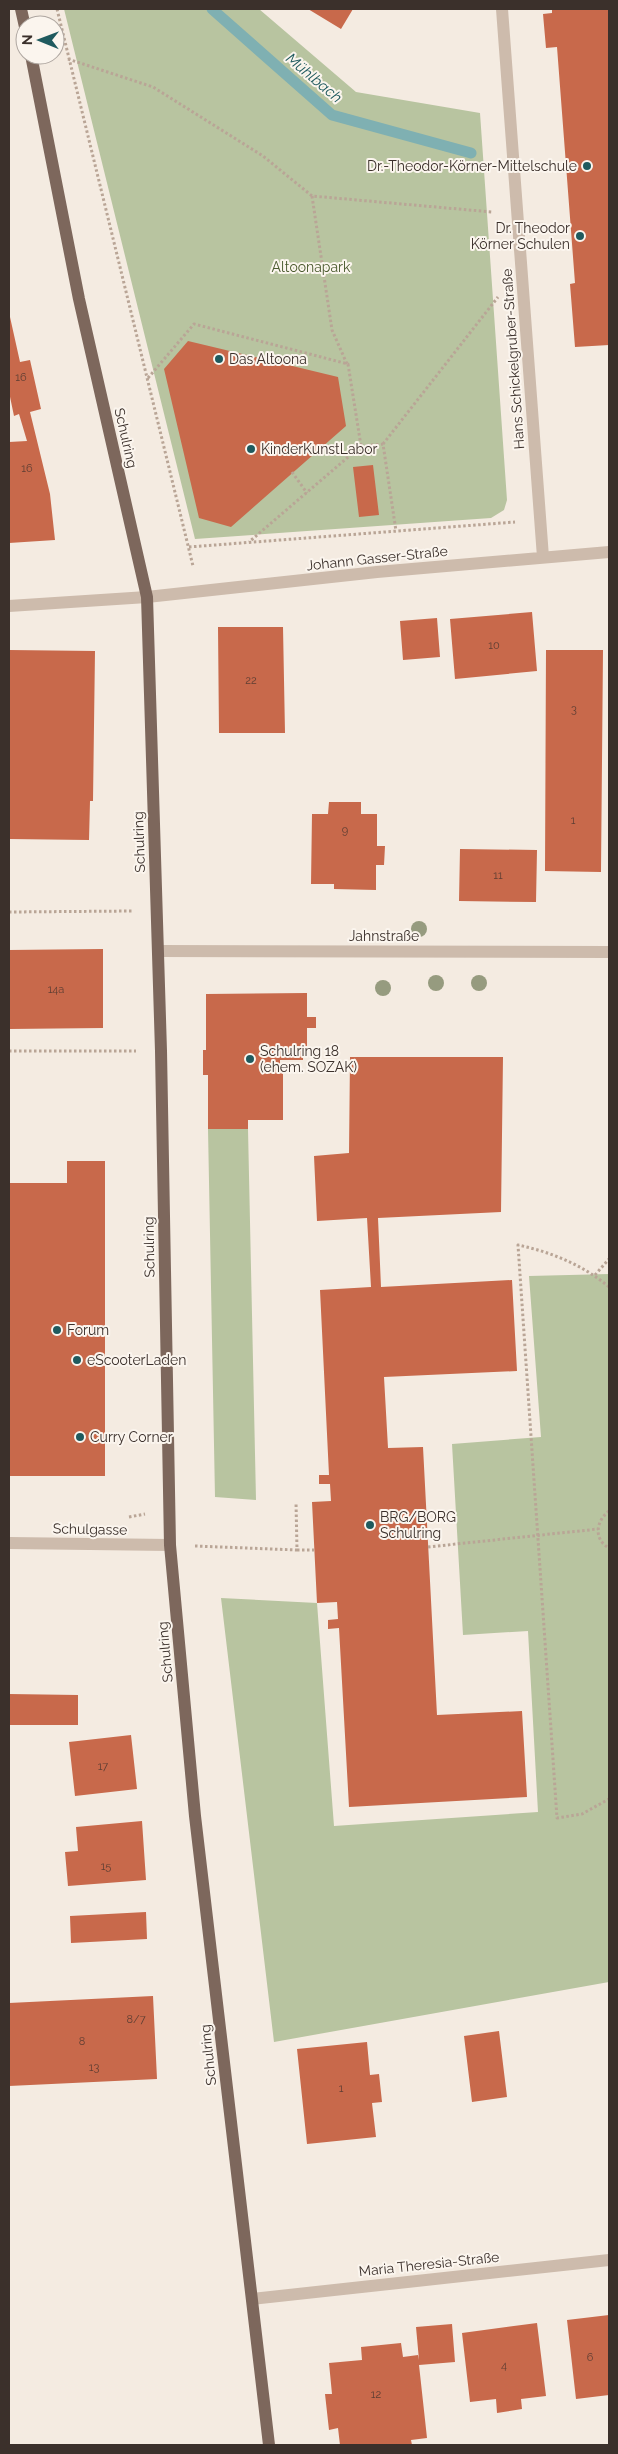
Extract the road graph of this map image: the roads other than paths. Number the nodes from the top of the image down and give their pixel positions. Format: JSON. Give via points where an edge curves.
{"nodes":[{"id":1,"x":502,"y":9,"type":"edge"},
{"id":2,"x":33,"y":65,"type":"edge"},
{"id":3,"x":609,"y":552,"type":"edge"},
{"id":4,"x":543,"y":557,"type":"junction"},
{"id":5,"x":147,"y":597,"type":"junction"},
{"id":6,"x":9,"y":606,"type":"edge"},
{"id":7,"x":158,"y":951,"type":"junction"},
{"id":8,"x":609,"y":952,"type":"edge"},
{"id":9,"x":9,"y":1543,"type":"edge"},
{"id":10,"x":170,"y":1545,"type":"junction"},
{"id":11,"x":609,"y":2260,"type":"edge"},
{"id":12,"x":252,"y":2299,"type":"junction"},
{"id":13,"x":269,"y":2445,"type":"edge"}],
"edges":[{"from":1,"to":4,"type":"street","name":"Hans Schickelgruber-Straße"},
{"from":2,"to":5,"type":"main road","name":"Schulring","via":[[77,289]]},
{"from":3,"to":4,"type":"street","name":"Johann Gasser-Straße"},
{"from":4,"to":5,"type":"street","name":"Johann Gasser-Straße"},
{"from":5,"to":6,"type":"street","name":"Johann Gasser-Straße"},
{"from":5,"to":7,"type":"main road","name":"Schulring"},
{"from":7,"to":8,"type":"street","name":"Jahnstraße"},
{"from":7,"to":10,"type":"main road","name":"Schulring"},
{"from":9,"to":10,"type":"street","name":"Schulgasse"},
{"from":10,"to":12,"type":"main road","name":"Schulring","via":[[195,1816]]},
{"from":11,"to":12,"type":"street","name":"Maria Theresia-Straße"},
{"from":12,"to":13,"type":"main road","name":"Schulring"}]}
